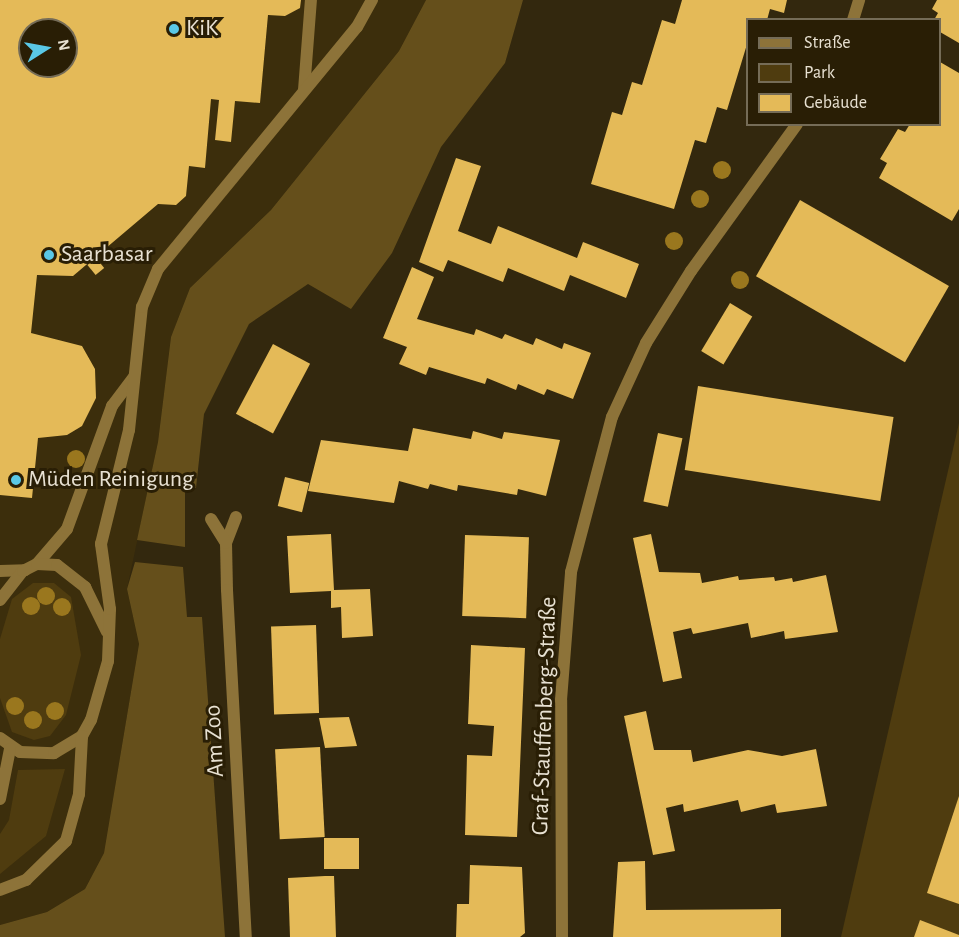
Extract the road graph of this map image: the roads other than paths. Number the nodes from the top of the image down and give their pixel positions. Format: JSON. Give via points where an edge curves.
{"nodes":[{"id":1,"x":311,"y":0,"type":"edge"},
{"id":2,"x":372,"y":0,"type":"edge"},
{"id":3,"x":859,"y":0,"type":"edge"},
{"id":4,"x":854,"y":18,"type":"edge"},
{"id":5,"x":304,"y":90,"type":"junction"},
{"id":6,"x":796,"y":126,"type":"edge"},
{"id":7,"x":134,"y":376,"type":"junction"},
{"id":8,"x":236,"y":517,"type":"dead end"},
{"id":9,"x":211,"y":519,"type":"dead end"},
{"id":10,"x":226,"y":543,"type":"junction"},
{"id":11,"x":37,"y":564,"type":"junction"},
{"id":12,"x":25,"y":570,"type":"junction"},
{"id":13,"x":0,"y":571,"type":"edge"},
{"id":14,"x":0,"y":600,"type":"edge"},
{"id":15,"x":108,"y":636,"type":"junction"},
{"id":16,"x":82,"y":736,"type":"junction"},
{"id":17,"x":0,"y":738,"type":"edge"},
{"id":18,"x":10,"y":749,"type":"junction"},
{"id":19,"x":0,"y":799,"type":"edge"},
{"id":20,"x":0,"y":890,"type":"edge"},
{"id":21,"x":246,"y":937,"type":"edge"},
{"id":22,"x":562,"y":937,"type":"edge"}],
"edges":[{"from":1,"to":5,"type":"street"},
{"from":2,"to":5,"type":"street","via":[[357,27]]},
{"from":3,"to":4,"type":"street"},
{"from":5,"to":7,"type":"street","via":[[158,269],[142,307]]},
{"from":6,"to":22,"type":"street","name":"Graf-Stauffenberg-Straße","via":[[668,307],[612,417],[571,572],[561,700]]},
{"from":7,"to":11,"type":"street","via":[[112,406],[67,529]]},
{"from":7,"to":15,"type":"street","via":[[129,430],[101,544],[111,609]]},
{"from":8,"to":10,"type":"street","name":"Am Zoo"},
{"from":9,"to":10,"type":"street","name":"Am Zoo"},
{"from":10,"to":21,"type":"street","name":"Am Zoo"},
{"from":11,"to":12,"type":"street"},
{"from":11,"to":15,"type":"street","via":[[57,565],[76,576],[95,602]]},
{"from":12,"to":13,"type":"street"},
{"from":12,"to":14,"type":"street"},
{"from":15,"to":16,"type":"street","via":[[106,681]]},
{"from":16,"to":18,"type":"street","via":[[54,753]]},
{"from":16,"to":20,"type":"street","via":[[79,794],[66,841],[40,869]]},
{"from":17,"to":18,"type":"street"},
{"from":18,"to":19,"type":"street"}]}
